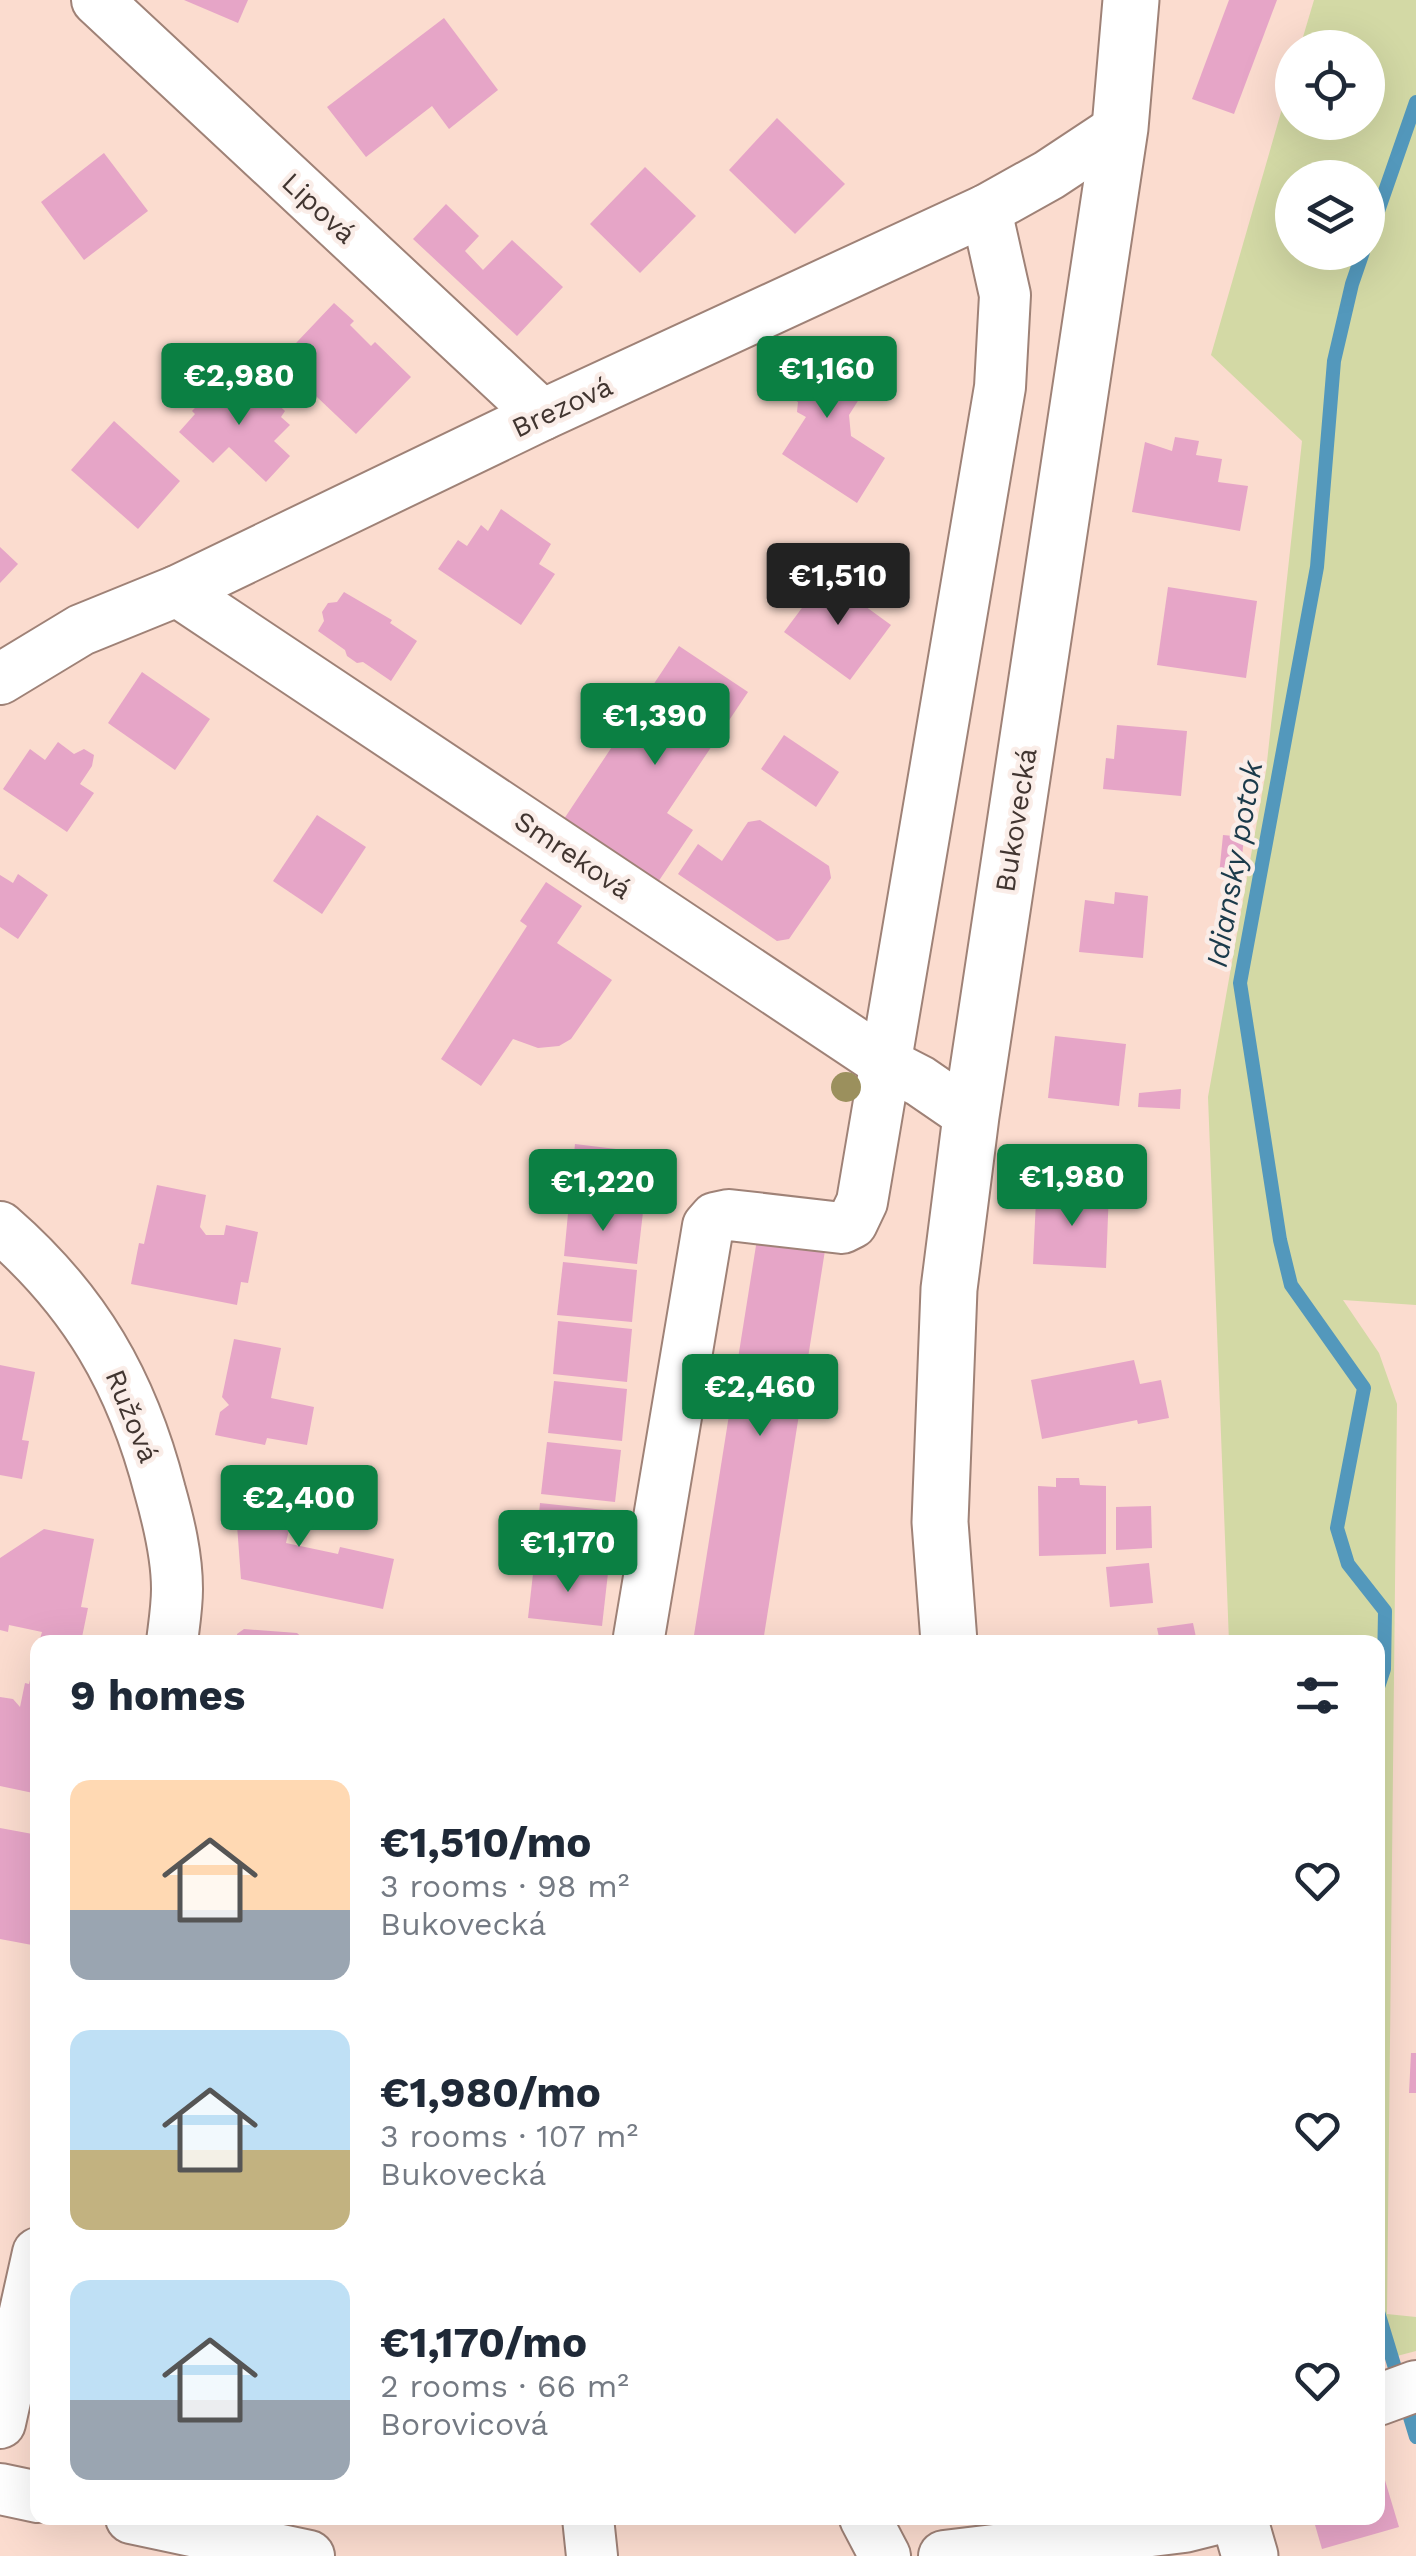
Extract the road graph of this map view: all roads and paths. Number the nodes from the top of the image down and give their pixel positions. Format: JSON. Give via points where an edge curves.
{"nodes":[{"id":1,"x":97,"y":0,"type":"edge"},
{"id":2,"x":1133,"y":7,"type":"edge"},
{"id":3,"x":1120,"y":128,"type":"junction"},
{"id":4,"x":986,"y":210,"type":"junction"},
{"id":5,"x":542,"y":416,"type":"junction"},
{"id":6,"x":176,"y":591,"type":"junction"},
{"id":7,"x":0,"y":679,"type":"edge"},
{"id":8,"x":885,"y":1063,"type":"junction"},
{"id":9,"x":971,"y":1116,"type":"junction"},
{"id":10,"x":0,"y":1227,"type":"edge"},
{"id":11,"x":173,"y":1635,"type":"edge"},
{"id":12,"x":639,"y":1635,"type":"edge"},
{"id":13,"x":948,"y":1635,"type":"edge"},
{"id":14,"x":30,"y":2289,"type":"edge"},
{"id":15,"x":1416,"y":2386,"type":"edge"},
{"id":16,"x":1385,"y":2397,"type":"edge"},
{"id":17,"x":0,"y":2423,"type":"edge"},
{"id":18,"x":0,"y":2489,"type":"edge"},
{"id":19,"x":30,"y":2495,"type":"edge"},
{"id":20,"x":163,"y":2525,"type":"edge"},
{"id":21,"x":325,"y":2525,"type":"edge"},
{"id":22,"x":589,"y":2525,"type":"edge"},
{"id":23,"x":869,"y":2525,"type":"edge"},
{"id":24,"x":1192,"y":2525,"type":"edge"},
{"id":25,"x":1241,"y":2525,"type":"edge"},
{"id":26,"x":308,"y":2556,"type":"edge"},
{"id":27,"x":320,"y":2556,"type":"edge"},
{"id":28,"x":592,"y":2556,"type":"edge"},
{"id":29,"x":885,"y":2556,"type":"edge"},
{"id":30,"x":944,"y":2556,"type":"edge"},
{"id":31,"x":1250,"y":2556,"type":"edge"}],
"edges":[{"from":1,"to":5,"type":"street","name":"Lipová"},
{"from":2,"to":3,"type":"street","name":"Bukovecká"},
{"from":3,"to":4,"type":"street","name":"Brezová"},
{"from":3,"to":9,"type":"street","name":"Bukovecká"},
{"from":4,"to":5,"type":"street","name":"Brezová"},
{"from":4,"to":8,"type":"street","via":[[1005,295],[1000,387]]},
{"from":5,"to":6,"type":"street","name":"Brezová"},
{"from":6,"to":7,"type":"street","name":"Brezová","via":[[81,630]]},
{"from":6,"to":8,"type":"street","name":"Smreková"},
{"from":8,"to":9,"type":"street","name":"Smreková"},
{"from":8,"to":12,"type":"street","via":[[862,1202],[852,1223],[842,1228],[730,1215],[708,1226]]},
{"from":9,"to":13,"type":"street","name":"Bukovecká","via":[[949,1290],[940,1522]]},
{"from":10,"to":11,"type":"street","name":"Ružová","via":[[66,1292],[128,1394],[174,1549]]},
{"from":14,"to":17,"type":"street"},
{"from":15,"to":16,"type":"street"},
{"from":18,"to":19,"type":"street"},
{"from":20,"to":26,"type":"street"},
{"from":21,"to":27,"type":"street"},
{"from":22,"to":28,"type":"street"},
{"from":23,"to":29,"type":"street"},
{"from":24,"to":30,"type":"street"},
{"from":25,"to":31,"type":"street"}]}
